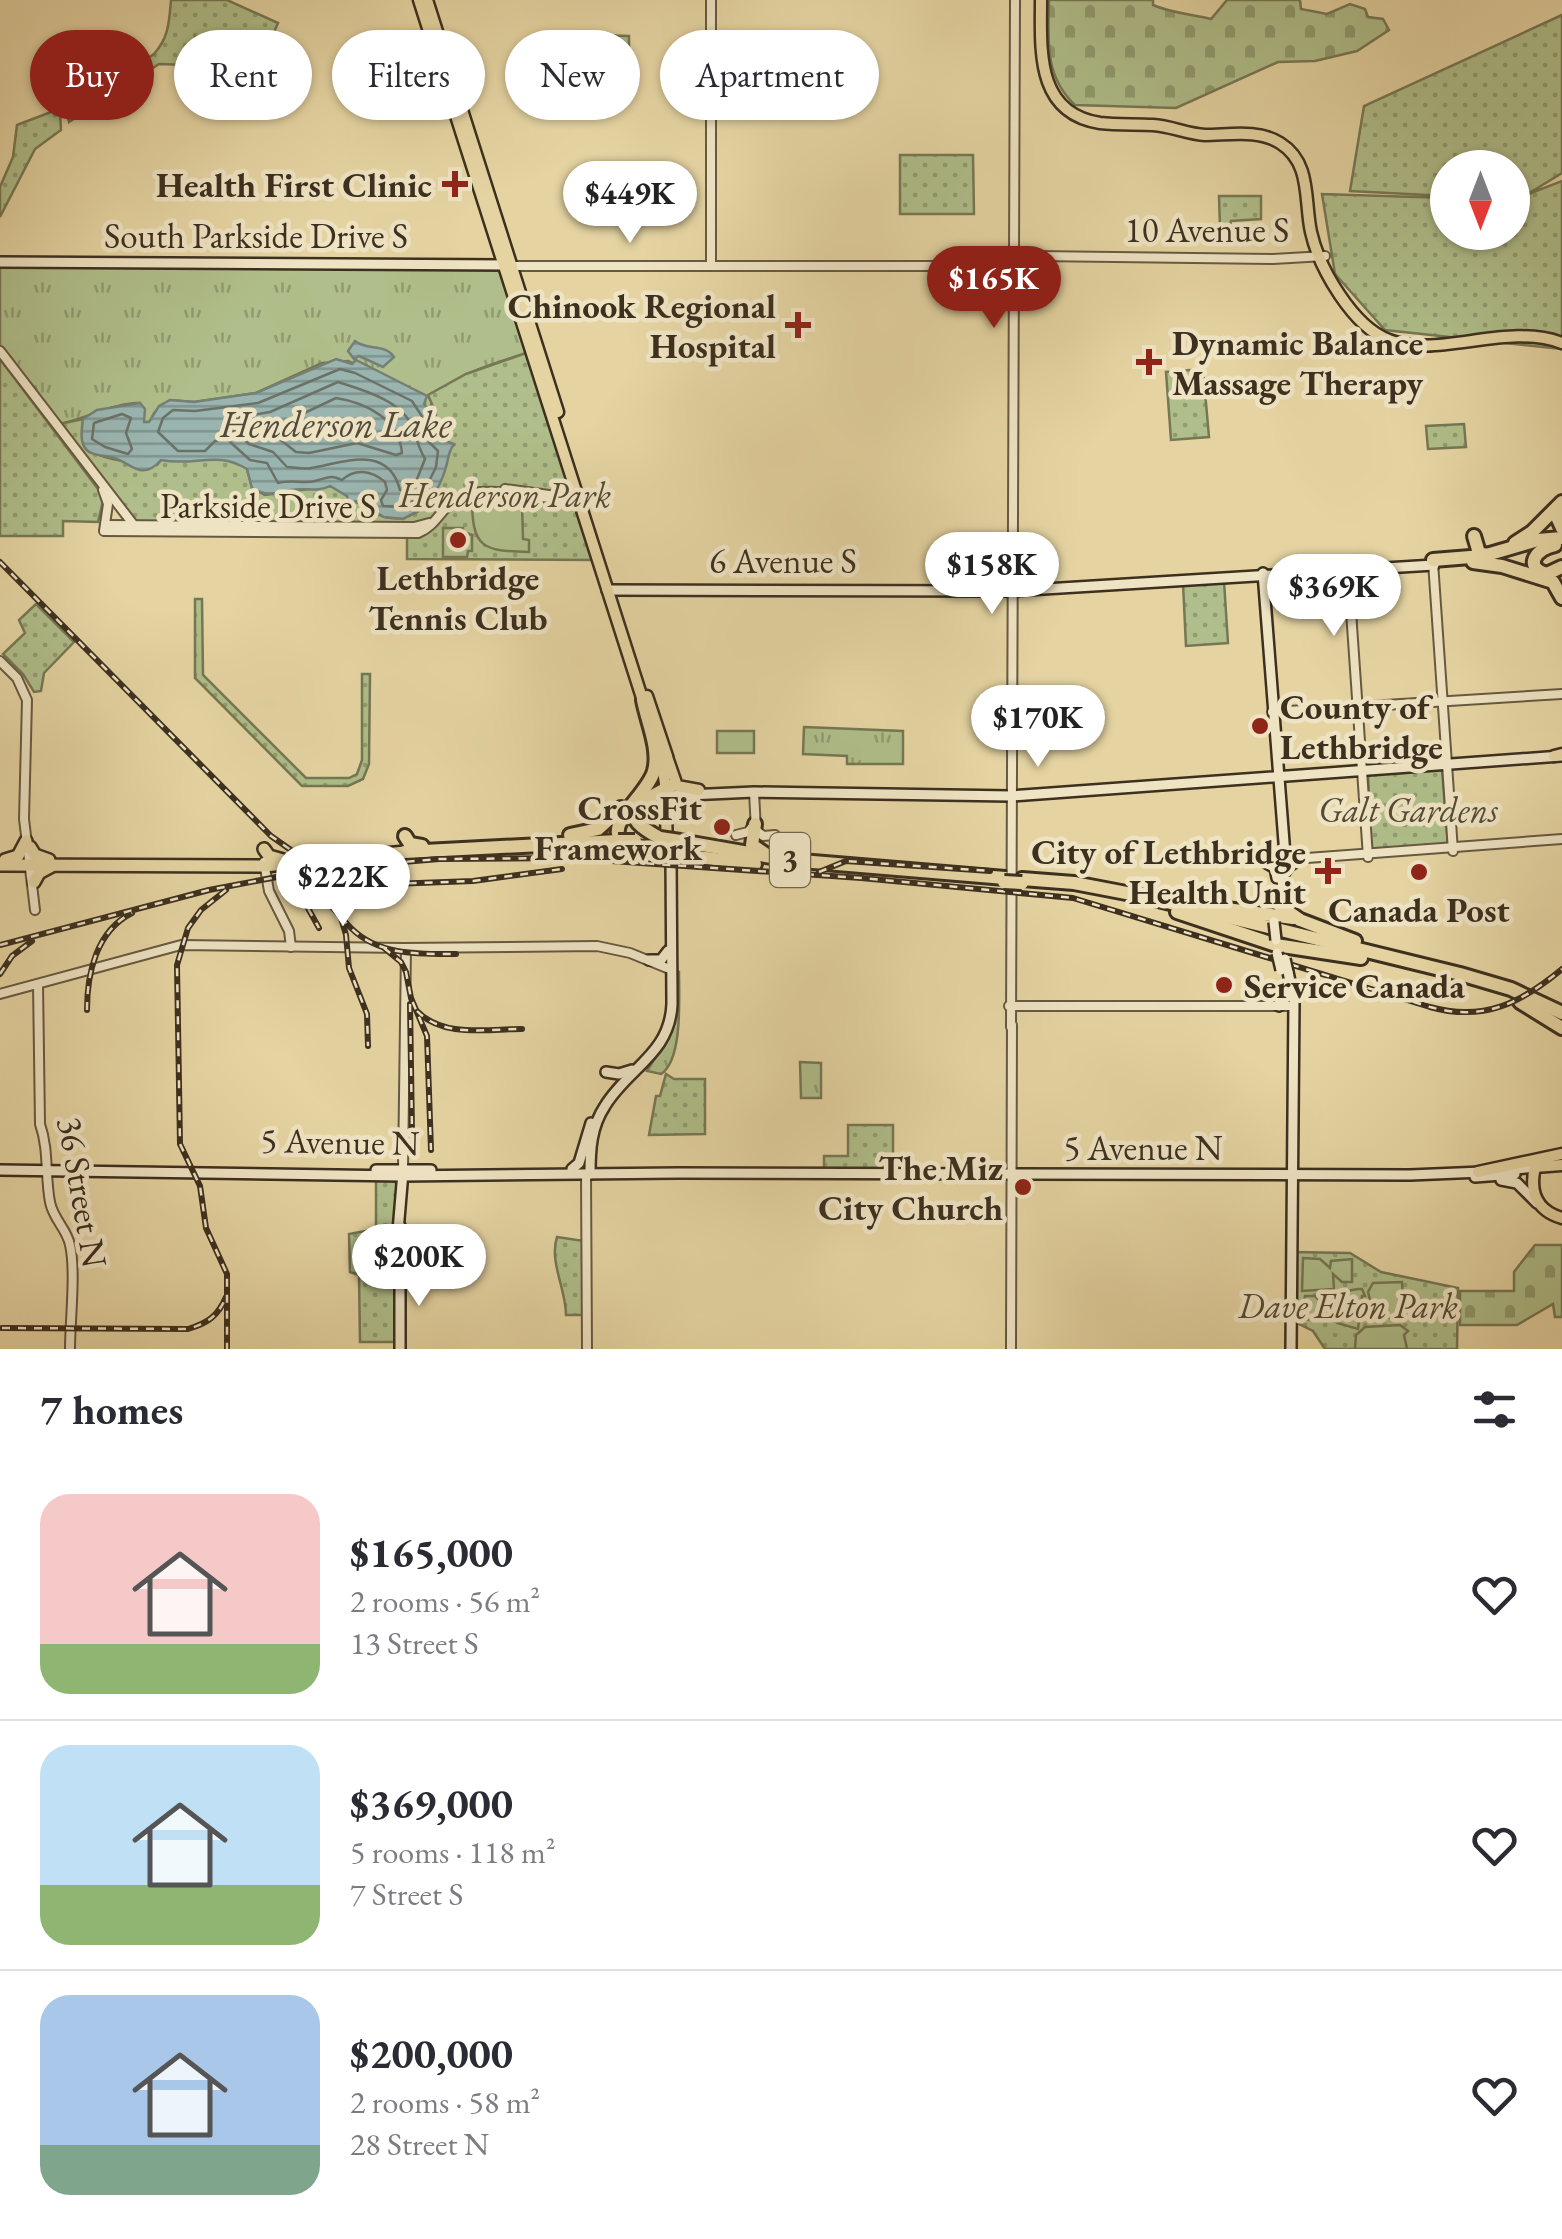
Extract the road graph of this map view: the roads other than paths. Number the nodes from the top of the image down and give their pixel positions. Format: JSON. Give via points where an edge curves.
{"nodes":[{"id":1,"x":711,"y":0,"type":"edge"},
{"id":2,"x":1015,"y":0,"type":"edge"},
{"id":3,"x":1044,"y":0,"type":"edge"},
{"id":4,"x":420,"y":1,"type":"edge"},
{"id":5,"x":432,"y":30,"type":"edge"},
{"id":6,"x":461,"y":120,"type":"edge"},
{"id":7,"x":462,"y":120,"type":"edge"},
{"id":8,"x":1322,"y":256,"type":"junction"},
{"id":9,"x":0,"y":260,"type":"edge"},
{"id":10,"x":1014,"y":262,"type":"junction"},
{"id":11,"x":507,"y":263,"type":"junction"},
{"id":12,"x":711,"y":265,"type":"junction"},
{"id":13,"x":994,"y":266,"type":"junction"},
{"id":14,"x":1012,"y":283,"type":"junction"},
{"id":15,"x":1476,"y":340,"type":"junction"},
{"id":16,"x":1562,"y":341,"type":"edge"},
{"id":17,"x":0,"y":351,"type":"edge"},
{"id":18,"x":1462,"y":353,"type":"dead end"},
{"id":19,"x":104,"y":490,"type":"junction"},
{"id":20,"x":581,"y":501,"type":"junction"},
{"id":21,"x":1562,"y":505,"type":"edge"},
{"id":22,"x":142,"y":526,"type":"junction"},
{"id":23,"x":105,"y":528,"type":"junction"},
{"id":24,"x":1562,"y":528,"type":"edge"},
{"id":25,"x":1562,"y":542,"type":"edge"},
{"id":26,"x":1492,"y":554,"type":"junction"},
{"id":27,"x":1470,"y":560,"type":"junction"},
{"id":28,"x":1434,"y":563,"type":"junction"},
{"id":29,"x":1562,"y":567,"type":"edge"},
{"id":30,"x":1348,"y":570,"type":"junction"},
{"id":31,"x":1263,"y":575,"type":"junction"},
{"id":32,"x":1540,"y":578,"type":"junction"},
{"id":33,"x":1562,"y":579,"type":"edge"},
{"id":34,"x":610,"y":590,"type":"junction"},
{"id":35,"x":1011,"y":591,"type":"junction"},
{"id":36,"x":1562,"y":598,"type":"edge"},
{"id":37,"x":0,"y":661,"type":"edge"},
{"id":38,"x":1562,"y":694,"type":"edge"},
{"id":39,"x":643,"y":700,"type":"junction"},
{"id":40,"x":1442,"y":701,"type":"junction"},
{"id":41,"x":1358,"y":707,"type":"junction"},
{"id":42,"x":1272,"y":712,"type":"junction"},
{"id":43,"x":1560,"y":756,"type":"edge"},
{"id":44,"x":667,"y":757,"type":"junction"},
{"id":45,"x":1447,"y":764,"type":"junction"},
{"id":46,"x":1362,"y":769,"type":"junction"},
{"id":47,"x":653,"y":774,"type":"junction"},
{"id":48,"x":1276,"y":776,"type":"junction"},
{"id":49,"x":699,"y":790,"type":"junction"},
{"id":50,"x":754,"y":792,"type":"junction"},
{"id":51,"x":1011,"y":793,"type":"junction"},
{"id":52,"x":668,"y":794,"type":"junction"},
{"id":53,"x":753,"y":827,"type":"junction"},
{"id":54,"x":736,"y":835,"type":"dead end"},
{"id":55,"x":775,"y":835,"type":"dead end"},
{"id":56,"x":1562,"y":841,"type":"edge"},
{"id":57,"x":508,"y":844,"type":"junction"},
{"id":58,"x":405,"y":845,"type":"junction"},
{"id":59,"x":671,"y":848,"type":"junction"},
{"id":60,"x":1453,"y":849,"type":"junction"},
{"id":61,"x":1368,"y":855,"type":"junction"},
{"id":62,"x":1282,"y":860,"type":"junction"},
{"id":63,"x":259,"y":862,"type":"junction"},
{"id":64,"x":1263,"y":862,"type":"dead end"},
{"id":65,"x":1297,"y":862,"type":"junction"},
{"id":66,"x":4,"y":863,"type":"edge"},
{"id":67,"x":30,"y":863,"type":"junction"},
{"id":68,"x":54,"y":863,"type":"junction"},
{"id":69,"x":813,"y":865,"type":"junction"},
{"id":70,"x":1280,"y":878,"type":"junction"},
{"id":71,"x":1013,"y":882,"type":"junction"},
{"id":72,"x":1147,"y":899,"type":"junction"},
{"id":73,"x":1251,"y":912,"type":"junction"},
{"id":74,"x":1277,"y":913,"type":"junction"},
{"id":75,"x":292,"y":946,"type":"junction"},
{"id":76,"x":406,"y":948,"type":"junction"},
{"id":77,"x":668,"y":951,"type":"junction"},
{"id":78,"x":1283,"y":953,"type":"junction"},
{"id":79,"x":649,"y":960,"type":"junction"},
{"id":80,"x":668,"y":968,"type":"junction"},
{"id":81,"x":1431,"y":972,"type":"junction"},
{"id":82,"x":1460,"y":974,"type":"junction"},
{"id":83,"x":1476,"y":983,"type":"junction"},
{"id":84,"x":38,"y":984,"type":"junction"},
{"id":85,"x":0,"y":994,"type":"edge"},
{"id":86,"x":1288,"y":994,"type":"junction"},
{"id":87,"x":1011,"y":1006,"type":"junction"},
{"id":88,"x":1280,"y":1006,"type":"junction"},
{"id":89,"x":1293,"y":1006,"type":"junction"},
{"id":90,"x":1562,"y":1013,"type":"edge"},
{"id":91,"x":1562,"y":1028,"type":"edge"},
{"id":92,"x":638,"y":1069,"type":"junction"},
{"id":93,"x":608,"y":1094,"type":"junction"},
{"id":94,"x":590,"y":1124,"type":"junction"},
{"id":95,"x":1562,"y":1154,"type":"edge"},
{"id":96,"x":590,"y":1156,"type":"junction"},
{"id":97,"x":1290,"y":1160,"type":"junction"},
{"id":98,"x":0,"y":1168,"type":"edge"},
{"id":99,"x":48,"y":1168,"type":"junction"},
{"id":100,"x":1562,"y":1168,"type":"edge"},
{"id":101,"x":572,"y":1169,"type":"junction"},
{"id":102,"x":608,"y":1169,"type":"junction"},
{"id":103,"x":588,"y":1171,"type":"junction"},
{"id":104,"x":1538,"y":1171,"type":"junction"},
{"id":105,"x":1478,"y":1172,"type":"junction"},
{"id":106,"x":402,"y":1173,"type":"junction"},
{"id":107,"x":678,"y":1173,"type":"junction"},
{"id":108,"x":1012,"y":1174,"type":"junction"},
{"id":109,"x":1306,"y":1175,"type":"junction"},
{"id":110,"x":417,"y":1176,"type":"junction"},
{"id":111,"x":1288,"y":1177,"type":"junction"},
{"id":112,"x":1464,"y":1178,"type":"junction"},
{"id":113,"x":1539,"y":1205,"type":"junction"},
{"id":114,"x":400,"y":1208,"type":"junction"},
{"id":115,"x":1562,"y":1216,"type":"edge"},
{"id":116,"x":70,"y":1349,"type":"edge"},
{"id":117,"x":400,"y":1349,"type":"edge"},
{"id":118,"x":587,"y":1349,"type":"edge"},
{"id":119,"x":1011,"y":1349,"type":"edge"},
{"id":120,"x":1289,"y":1349,"type":"edge"}],
"edges":[{"from":1,"to":12,"type":"street"},
{"from":2,"to":10,"type":"street"},
{"from":3,"to":8,"type":"main road","via":[[1048,70],[1068,103],[1088,115],[1255,129],[1295,147],[1308,167]]},
{"from":4,"to":5,"type":"main road"},
{"from":6,"to":11,"type":"main road"},
{"from":7,"to":11,"type":"main road"},
{"from":8,"to":10,"type":"street","name":"10 Avenue S","via":[[1036,256]]},
{"from":8,"to":15,"type":"main road","via":[[1360,320],[1387,340]]},
{"from":8,"to":16,"type":"main road","via":[[1362,314],[1390,335],[1537,333]]},
{"from":9,"to":11,"type":"main road","name":"South Parkside Drive S"},
{"from":10,"to":13,"type":"street","name":"10 Avenue S"},
{"from":10,"to":14,"type":"street"},
{"from":11,"to":12,"type":"street","name":"10 Avenue S"},
{"from":11,"to":20,"type":"main road"},
{"from":11,"to":20,"type":"main road"},
{"from":12,"to":13,"type":"street","name":"10 Avenue S"},
{"from":13,"to":14,"type":"street","via":[[1006,268]]},
{"from":14,"to":35,"type":"street"},
{"from":15,"to":16,"type":"main road"},
{"from":15,"to":18,"type":"main road"},
{"from":17,"to":19,"type":"street"},
{"from":19,"to":22,"type":"street","via":[[128,521]]},
{"from":19,"to":23,"type":"street","name":"Parkside Drive S"},
{"from":20,"to":22,"type":"street","name":"Parkside Drive S","via":[[472,489],[419,527]]},
{"from":20,"to":23,"type":"street","name":"Parkside Drive S","via":[[469,494],[418,533]]},
{"from":20,"to":34,"type":"main road"},
{"from":21,"to":24,"type":"highway"},
{"from":21,"to":26,"type":"highway"},
{"from":22,"to":23,"type":"street","name":"Parkside Drive S"},
{"from":25,"to":26,"type":"highway","via":[[1538,540]]},
{"from":25,"to":27,"type":"highway"},
{"from":25,"to":29,"type":"highway","via":[[1540,549],[1533,561],[1542,573]]},
{"from":26,"to":27,"type":"highway","name":"6 Avenue S"},
{"from":26,"to":27,"type":"highway","via":[[1479,553],[1474,536]]},
{"from":27,"to":28,"type":"highway","name":"6 Avenue S"},
{"from":27,"to":32,"type":"highway"},
{"from":28,"to":30,"type":"main road","name":"6 Avenue S"},
{"from":28,"to":40,"type":"street"},
{"from":30,"to":31,"type":"main road","name":"6 Avenue S"},
{"from":30,"to":41,"type":"street"},
{"from":31,"to":35,"type":"main road","name":"6 Avenue S"},
{"from":31,"to":42,"type":"main road"},
{"from":32,"to":33,"type":"highway"},
{"from":32,"to":36,"type":"highway","via":[[1557,585]]},
{"from":34,"to":35,"type":"main road","name":"6 Avenue S"},
{"from":34,"to":39,"type":"main road"},
{"from":34,"to":44,"type":"main road"},
{"from":35,"to":51,"type":"street"},
{"from":37,"to":67,"type":"street","via":[[27,700]]},
{"from":38,"to":40,"type":"street"},
{"from":39,"to":47,"type":"highway"},
{"from":39,"to":52,"type":"main road"},
{"from":40,"to":41,"type":"street"},
{"from":40,"to":45,"type":"street"},
{"from":41,"to":42,"type":"street"},
{"from":41,"to":46,"type":"street"},
{"from":42,"to":48,"type":"main road"},
{"from":43,"to":45,"type":"main road"},
{"from":44,"to":49,"type":"main road","via":[[677,786]]},
{"from":44,"to":52,"type":"main road"},
{"from":45,"to":46,"type":"main road"},
{"from":45,"to":60,"type":"street"},
{"from":46,"to":48,"type":"main road"},
{"from":46,"to":61,"type":"street"},
{"from":47,"to":57,"type":"highway","via":[[598,829]]},
{"from":47,"to":59,"type":"highway","via":[[618,828],[631,846]]},
{"from":48,"to":51,"type":"main road"},
{"from":48,"to":62,"type":"main road"},
{"from":49,"to":50,"type":"main road"},
{"from":49,"to":52,"type":"main road"},
{"from":50,"to":51,"type":"main road"},
{"from":50,"to":52,"type":"main road"},
{"from":50,"to":53,"type":"street"},
{"from":51,"to":71,"type":"street"},
{"from":52,"to":59,"type":"main road"},
{"from":52,"to":59,"type":"highway","via":[[638,803],[636,818]]},
{"from":53,"to":54,"type":"street"},
{"from":53,"to":55,"type":"street","via":[[760,835]]},
{"from":53,"to":59,"type":"highway","via":[[734,846]]},
{"from":53,"to":69,"type":"highway","via":[[757,851]]},
{"from":56,"to":60,"type":"street"},
{"from":57,"to":58,"type":"highway","number":"3"},
{"from":57,"to":58,"type":"highway","number":"3"},
{"from":57,"to":59,"type":"highway"},
{"from":57,"to":59,"type":"highway","number":"3","via":[[625,839]]},
{"from":58,"to":63,"type":"highway","number":"3","via":[[336,862]]},
{"from":58,"to":63,"type":"highway","number":"3"},
{"from":59,"to":69,"type":"highway","number":"3"},
{"from":59,"to":69,"type":"highway","number":"3"},
{"from":59,"to":69,"type":"highway","via":[[682,855]]},
{"from":59,"to":77,"type":"main road"},
{"from":59,"to":92,"type":"main road","via":[[672,1015],[663,1040]]},
{"from":60,"to":61,"type":"street"},
{"from":61,"to":62,"type":"street"},
{"from":61,"to":65,"type":"street"},
{"from":62,"to":65,"type":"street"},
{"from":62,"to":70,"type":"main road"},
{"from":63,"to":68,"type":"highway","number":"3"},
{"from":63,"to":75,"type":"street"},
{"from":64,"to":70,"type":"main road"},
{"from":65,"to":70,"type":"main road"},
{"from":66,"to":67,"type":"highway"},
{"from":66,"to":67,"type":"highway","via":[[18,856]]},
{"from":66,"to":67,"type":"highway","via":[[24,870]]},
{"from":67,"to":68,"type":"highway"},
{"from":67,"to":68,"type":"highway","via":[[35,854]]},
{"from":69,"to":71,"type":"highway","number":"3"},
{"from":69,"to":71,"type":"highway","number":"3"},
{"from":70,"to":74,"type":"main road"},
{"from":71,"to":72,"type":"highway","number":"3"},
{"from":71,"to":87,"type":"street"},
{"from":72,"to":73,"type":"highway"},
{"from":72,"to":78,"type":"highway"},
{"from":72,"to":81,"type":"highway","number":"3"},
{"from":72,"to":82,"type":"highway","number":"3"},
{"from":73,"to":74,"type":"highway"},
{"from":73,"to":74,"type":"highway"},
{"from":74,"to":78,"type":"main road","bridge":true},
{"from":74,"to":82,"type":"highway"},
{"from":75,"to":76,"type":"street"},
{"from":75,"to":84,"type":"street","via":[[180,945]]},
{"from":76,"to":79,"type":"street","via":[[597,946]]},
{"from":76,"to":106,"type":"street"},
{"from":77,"to":79,"type":"main road","via":[[664,959]]},
{"from":77,"to":80,"type":"main road"},
{"from":78,"to":81,"type":"highway","via":[[1342,954]]},
{"from":78,"to":86,"type":"main road"},
{"from":78,"to":89,"type":"main road"},
{"from":79,"to":80,"type":"street"},
{"from":80,"to":92,"type":"main road","via":[[663,1026]]},
{"from":81,"to":83,"type":"highway","number":"3"},
{"from":82,"to":90,"type":"highway","number":"3"},
{"from":83,"to":90,"type":"highway","number":"3"},
{"from":83,"to":91,"type":"highway"},
{"from":84,"to":85,"type":"street"},
{"from":84,"to":99,"type":"street","name":"36 Street N","via":[[40,1124]]},
{"from":86,"to":88,"type":"main road"},
{"from":86,"to":89,"type":"main road"},
{"from":87,"to":88,"type":"street"},
{"from":87,"to":108,"type":"street"},
{"from":88,"to":89,"type":"street"},
{"from":89,"to":97,"type":"main road"},
{"from":92,"to":93,"type":"main road"},
{"from":92,"to":93,"type":"main road","via":[[606,1072],[612,1082]]},
{"from":92,"to":96,"type":"main road","via":[[603,1108]]},
{"from":93,"to":94,"type":"main road"},
{"from":94,"to":101,"type":"main road"},
{"from":94,"to":103,"type":"main road"},
{"from":95,"to":105,"type":"main road"},
{"from":96,"to":102,"type":"main road"},
{"from":96,"to":103,"type":"main road"},
{"from":97,"to":109,"type":"main road"},
{"from":97,"to":111,"type":"main road"},
{"from":98,"to":99,"type":"main road","name":"5 Avenue N"},
{"from":99,"to":106,"type":"main road","name":"5 Avenue N"},
{"from":99,"to":116,"type":"street","name":"36 Street N","via":[[52,1210],[72,1251]]},
{"from":100,"to":104,"type":"main road","name":"5 Avenue N"},
{"from":101,"to":103,"type":"main road","name":"5 Avenue N"},
{"from":101,"to":106,"type":"main road","name":"5 Avenue N"},
{"from":102,"to":103,"type":"main road","name":"5 Avenue N"},
{"from":102,"to":107,"type":"main road","name":"5 Avenue N"},
{"from":103,"to":107,"type":"main road","name":"5 Avenue N"},
{"from":103,"to":110,"type":"main road","name":"5 Avenue N"},
{"from":103,"to":118,"type":"street"},
{"from":104,"to":105,"type":"main road","name":"5 Avenue N"},
{"from":104,"to":112,"type":"main road","name":"5 Avenue N"},
{"from":104,"to":113,"type":"main road","via":[[1532,1190]]},
{"from":104,"to":115,"type":"main road","via":[[1540,1197]]},
{"from":105,"to":109,"type":"main road","name":"5 Avenue N"},
{"from":106,"to":110,"type":"main road","name":"5 Avenue N"},
{"from":106,"to":114,"type":"main road"},
{"from":107,"to":108,"type":"main road","name":"5 Avenue N"},
{"from":108,"to":111,"type":"main road","name":"5 Avenue N"},
{"from":108,"to":119,"type":"street"},
{"from":109,"to":111,"type":"main road","name":"5 Avenue N"},
{"from":109,"to":111,"type":"main road"},
{"from":109,"to":112,"type":"main road","name":"5 Avenue N"},
{"from":110,"to":114,"type":"main road","via":[[408,1180]]},
{"from":111,"to":120,"type":"main road"},
{"from":112,"to":113,"type":"main road","via":[[1513,1182]]},
{"from":113,"to":115,"type":"main road"},
{"from":114,"to":117,"type":"main road"}]}
